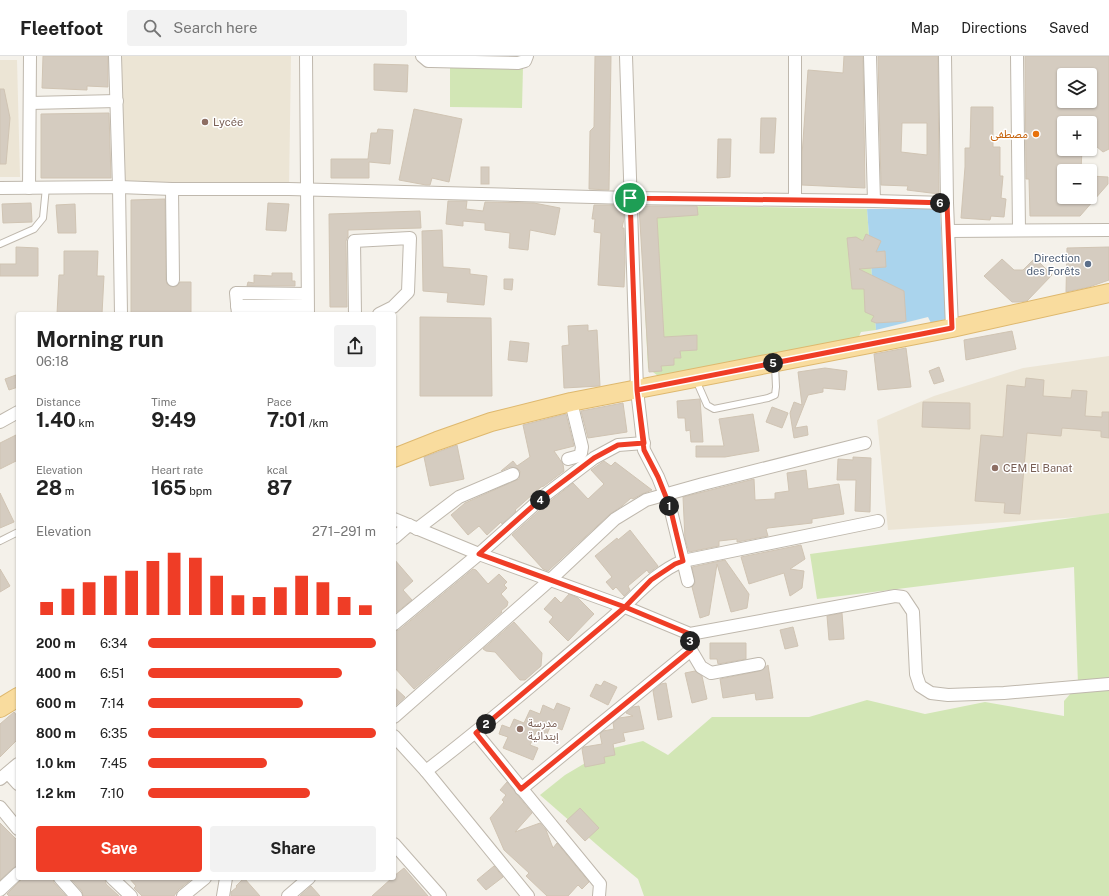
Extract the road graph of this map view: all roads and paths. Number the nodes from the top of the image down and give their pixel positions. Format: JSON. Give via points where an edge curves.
{"nodes":[{"id":1,"x":30,"y":56,"type":"edge"},
{"id":2,"x":115,"y":56,"type":"edge"},
{"id":3,"x":306,"y":56,"type":"edge"},
{"id":4,"x":422,"y":56,"type":"edge"},
{"id":5,"x":527,"y":56,"type":"edge"},
{"id":6,"x":626,"y":56,"type":"edge"},
{"id":7,"x":795,"y":56,"type":"edge"},
{"id":8,"x":870,"y":56,"type":"edge"},
{"id":9,"x":945,"y":56,"type":"edge"},
{"id":10,"x":1017,"y":56,"type":"edge"},
{"id":11,"x":117,"y":101,"type":"junction"},
{"id":12,"x":30,"y":103,"type":"junction"},
{"id":13,"x":46,"y":187,"type":"junction"},
{"id":14,"x":119,"y":187,"type":"junction"},
{"id":15,"x":0,"y":188,"type":"edge"},
{"id":16,"x":29,"y":188,"type":"junction"},
{"id":17,"x":172,"y":189,"type":"junction"},
{"id":18,"x":308,"y":190,"type":"junction"},
{"id":19,"x":630,"y":198,"type":"junction"},
{"id":20,"x":795,"y":200,"type":"junction"},
{"id":21,"x":874,"y":201,"type":"junction"},
{"id":22,"x":947,"y":203,"type":"junction"},
{"id":23,"x":1019,"y":230,"type":"junction"},
{"id":24,"x":1109,"y":230,"type":"edge"},
{"id":25,"x":949,"y":231,"type":"junction"},
{"id":26,"x":0,"y":244,"type":"edge"},
{"id":27,"x":174,"y":280,"type":"dead end"},
{"id":28,"x":1109,"y":293,"type":"edge"},
{"id":29,"x":307,"y":294,"type":"junction"},
{"id":30,"x":237,"y":310,"type":"edge"},
{"id":31,"x":307,"y":310,"type":"edge"},
{"id":32,"x":121,"y":312,"type":"edge"},
{"id":33,"x":355,"y":312,"type":"edge"},
{"id":34,"x":383,"y":312,"type":"edge"},
{"id":35,"x":952,"y":328,"type":"junction"},
{"id":36,"x":775,"y":363,"type":"junction"},
{"id":37,"x":696,"y":378,"type":"junction"},
{"id":38,"x":637,"y":390,"type":"junction"},
{"id":39,"x":571,"y":402,"type":"junction"},
{"id":40,"x":16,"y":413,"type":"edge"},
{"id":41,"x":0,"y":422,"type":"edge"},
{"id":42,"x":644,"y":443,"type":"junction"},
{"id":43,"x":865,"y":443,"type":"dead end"},
{"id":44,"x":396,"y":457,"type":"edge"},
{"id":45,"x":568,"y":459,"type":"dead end"},
{"id":46,"x":513,"y":474,"type":"dead end"},
{"id":47,"x":665,"y":495,"type":"junction"},
{"id":48,"x":396,"y":520,"type":"edge"},
{"id":49,"x":878,"y":521,"type":"dead end"},
{"id":50,"x":413,"y":527,"type":"junction"},
{"id":51,"x":16,"y":533,"type":"edge"},
{"id":52,"x":396,"y":537,"type":"edge"},
{"id":53,"x":0,"y":541,"type":"edge"},
{"id":54,"x":479,"y":554,"type":"junction"},
{"id":55,"x":683,"y":561,"type":"junction"},
{"id":56,"x":549,"y":580,"type":"junction"},
{"id":57,"x":688,"y":581,"type":"dead end"},
{"id":58,"x":625,"y":607,"type":"junction"},
{"id":59,"x":396,"y":622,"type":"edge"},
{"id":60,"x":690,"y":634,"type":"junction"},
{"id":61,"x":691,"y":650,"type":"junction"},
{"id":62,"x":759,"y":664,"type":"dead end"},
{"id":63,"x":1109,"y":684,"type":"edge"},
{"id":64,"x":16,"y":698,"type":"edge"},
{"id":65,"x":0,"y":708,"type":"edge"},
{"id":66,"x":396,"y":715,"type":"edge"},
{"id":67,"x":476,"y":733,"type":"junction"},
{"id":68,"x":396,"y":738,"type":"edge"},
{"id":69,"x":16,"y":766,"type":"edge"},
{"id":70,"x":426,"y":771,"type":"junction"},
{"id":71,"x":4,"y":776,"type":"edge"},
{"id":72,"x":16,"y":783,"type":"edge"},
{"id":73,"x":521,"y":789,"type":"junction"},
{"id":74,"x":0,"y":806,"type":"edge"},
{"id":75,"x":16,"y":826,"type":"edge"},
{"id":76,"x":396,"y":846,"type":"edge"},
{"id":77,"x":16,"y":875,"type":"edge"},
{"id":78,"x":62,"y":880,"type":"edge"},
{"id":79,"x":114,"y":880,"type":"edge"},
{"id":80,"x":203,"y":880,"type":"edge"},
{"id":81,"x":226,"y":880,"type":"edge"},
{"id":82,"x":307,"y":880,"type":"edge"},
{"id":83,"x":0,"y":890,"type":"edge"},
{"id":84,"x":76,"y":896,"type":"edge"},
{"id":85,"x":131,"y":896,"type":"edge"},
{"id":86,"x":183,"y":896,"type":"edge"},
{"id":87,"x":223,"y":896,"type":"edge"},
{"id":88,"x":288,"y":896,"type":"edge"},
{"id":89,"x":440,"y":896,"type":"edge"},
{"id":90,"x":528,"y":896,"type":"edge"},
{"id":91,"x":599,"y":896,"type":"edge"}],
"edges":[{"from":1,"to":12,"type":"street"},
{"from":2,"to":11,"type":"street"},
{"from":3,"to":18,"type":"street"},
{"from":4,"to":5,"type":"street","via":[[428,61],[518,63],[524,61]]},
{"from":6,"to":19,"type":"street"},
{"from":7,"to":20,"type":"street"},
{"from":8,"to":21,"type":"street"},
{"from":9,"to":22,"type":"street"},
{"from":10,"to":23,"type":"street"},
{"from":11,"to":12,"type":"street"},
{"from":11,"to":14,"type":"street"},
{"from":12,"to":16,"type":"street"},
{"from":13,"to":14,"type":"street"},
{"from":13,"to":16,"type":"street"},
{"from":13,"to":26,"type":"lane","via":[[43,218],[34,229]]},
{"from":14,"to":17,"type":"street"},
{"from":14,"to":32,"type":"street"},
{"from":15,"to":16,"type":"street"},
{"from":17,"to":18,"type":"street"},
{"from":17,"to":27,"type":"street"},
{"from":18,"to":19,"type":"street"},
{"from":18,"to":29,"type":"street"},
{"from":19,"to":20,"type":"street"},
{"from":19,"to":38,"type":"street"},
{"from":20,"to":21,"type":"street"},
{"from":21,"to":22,"type":"street"},
{"from":22,"to":25,"type":"street"},
{"from":23,"to":24,"type":"street"},
{"from":23,"to":25,"type":"street"},
{"from":25,"to":35,"type":"street"},
{"from":28,"to":35,"type":"main road"},
{"from":29,"to":30,"type":"street","via":[[236,293]]},
{"from":29,"to":31,"type":"street"},
{"from":30,"to":31,"type":"street"},
{"from":33,"to":34,"type":"street","via":[[354,241],[410,238],[408,292],[393,307]]},
{"from":35,"to":36,"type":"main road"},
{"from":36,"to":37,"type":"main road"},
{"from":36,"to":37,"type":"lane","via":[[775,395],[714,409],[707,405]]},
{"from":37,"to":38,"type":"main road"},
{"from":38,"to":39,"type":"main road"},
{"from":38,"to":42,"type":"street"},
{"from":39,"to":44,"type":"main road","via":[[491,422]]},
{"from":39,"to":45,"type":"street","via":[[582,447],[579,456]]},
{"from":40,"to":41,"type":"street"},
{"from":42,"to":47,"type":"street","via":[[644,450]]},
{"from":42,"to":54,"type":"street","via":[[618,445],[594,458],[544,496]]},
{"from":43,"to":47,"type":"street"},
{"from":46,"to":50,"type":"street","via":[[459,497]]},
{"from":47,"to":55,"type":"street"},
{"from":47,"to":56,"type":"street","via":[[646,500],[615,519]]},
{"from":48,"to":50,"type":"street"},
{"from":49,"to":55,"type":"street"},
{"from":50,"to":52,"type":"street"},
{"from":50,"to":54,"type":"street"},
{"from":51,"to":53,"type":"lane"},
{"from":54,"to":56,"type":"street"},
{"from":54,"to":59,"type":"street"},
{"from":55,"to":57,"type":"street"},
{"from":55,"to":58,"type":"street","via":[[651,580]]},
{"from":56,"to":58,"type":"street"},
{"from":56,"to":66,"type":"street"},
{"from":58,"to":60,"type":"street"},
{"from":58,"to":67,"type":"street"},
{"from":60,"to":61,"type":"street"},
{"from":60,"to":63,"type":"street","via":[[895,596],[903,597],[913,612],[916,674],[920,686],[931,693],[1004,693]]},
{"from":61,"to":62,"type":"street","via":[[701,667],[711,672]]},
{"from":61,"to":73,"type":"street"},
{"from":64,"to":65,"type":"main road"},
{"from":67,"to":70,"type":"street"},
{"from":67,"to":73,"type":"street"},
{"from":68,"to":70,"type":"street"},
{"from":69,"to":71,"type":"street"},
{"from":70,"to":90,"type":"street"},
{"from":71,"to":72,"type":"street"},
{"from":73,"to":91,"type":"street","via":[[600,884]]},
{"from":74,"to":75,"type":"street"},
{"from":76,"to":89,"type":"street"},
{"from":77,"to":83,"type":"street"},
{"from":78,"to":84,"type":"street"},
{"from":79,"to":85,"type":"street"},
{"from":80,"to":86,"type":"street"},
{"from":81,"to":87,"type":"street"},
{"from":82,"to":88,"type":"street"}]}
